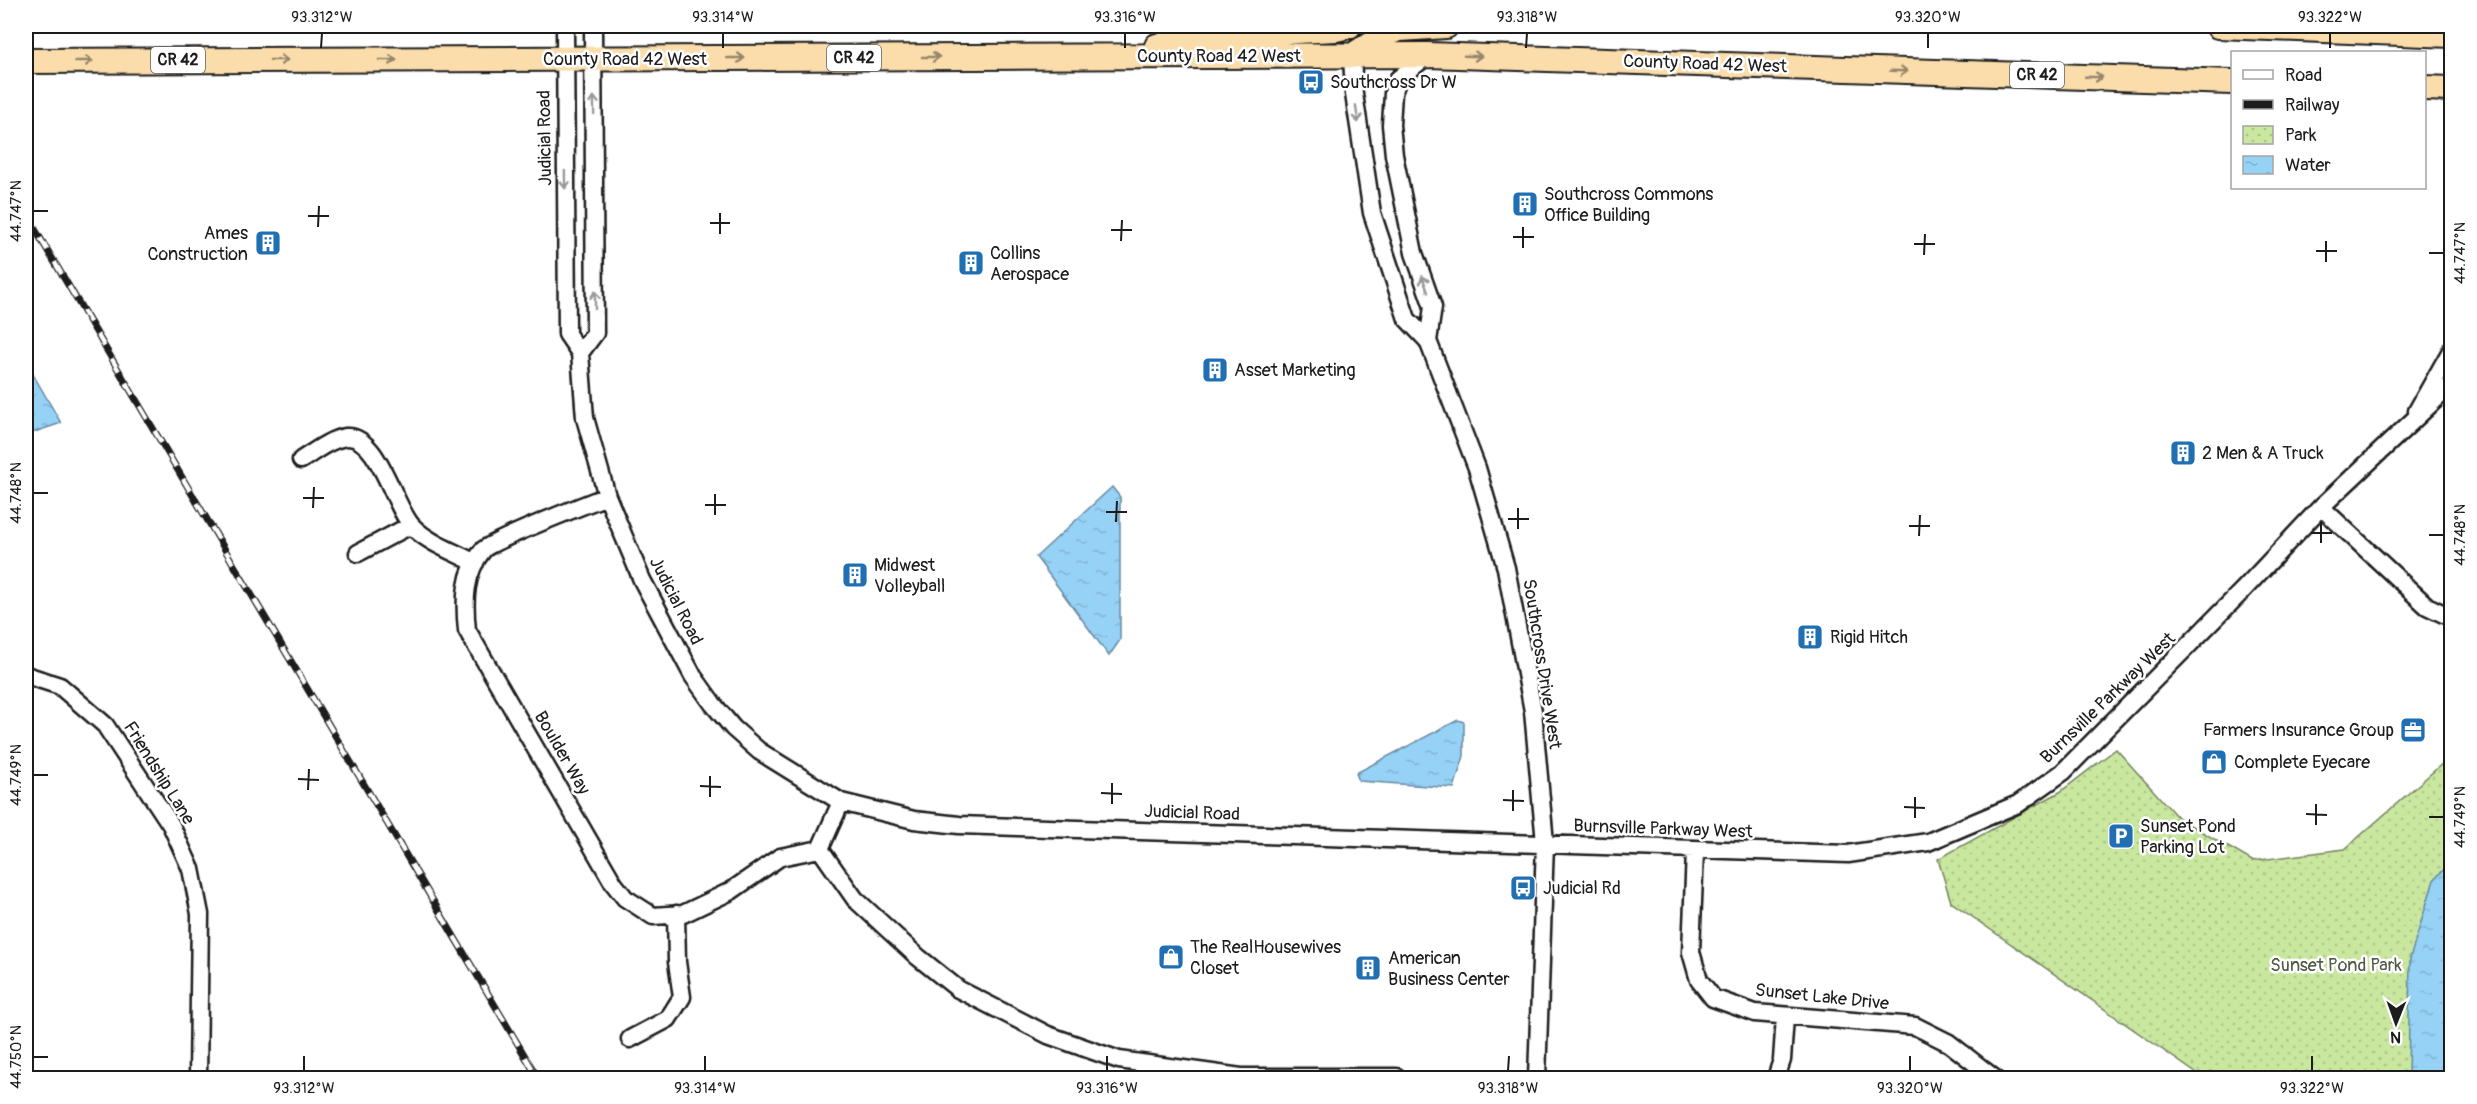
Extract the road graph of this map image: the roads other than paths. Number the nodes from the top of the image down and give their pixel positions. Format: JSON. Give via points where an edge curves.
{"nodes":[{"id":1,"x":565,"y":26,"type":"edge"},
{"id":2,"x":593,"y":26,"type":"edge"},
{"id":3,"x":1349,"y":26,"type":"edge"},
{"id":4,"x":1446,"y":26,"type":"edge"},
{"id":5,"x":2218,"y":26,"type":"edge"},
{"id":6,"x":2451,"y":35,"type":"edge"},
{"id":7,"x":1428,"y":55,"type":"junction"},
{"id":8,"x":1114,"y":56,"type":"junction"},
{"id":9,"x":1352,"y":56,"type":"junction"},
{"id":10,"x":564,"y":59,"type":"junction"},
{"id":11,"x":593,"y":59,"type":"junction"},
{"id":12,"x":26,"y":61,"type":"edge"},
{"id":13,"x":2231,"y":82,"type":"edge"},
{"id":14,"x":2426,"y":88,"type":"edge"},
{"id":15,"x":2451,"y":89,"type":"edge"},
{"id":16,"x":1428,"y":341,"type":"junction"},
{"id":17,"x":2451,"y":349,"type":"edge"},
{"id":18,"x":580,"y":354,"type":"junction"},
{"id":19,"x":2451,"y":384,"type":"edge"},
{"id":20,"x":2408,"y":426,"type":"junction"},
{"id":21,"x":301,"y":460,"type":"dead end"},
{"id":22,"x":607,"y":496,"type":"junction"},
{"id":23,"x":2321,"y":507,"type":"junction"},
{"id":24,"x":411,"y":525,"type":"junction"},
{"id":25,"x":358,"y":553,"type":"dead end"},
{"id":26,"x":476,"y":563,"type":"junction"},
{"id":27,"x":2451,"y":618,"type":"edge"},
{"id":28,"x":26,"y":675,"type":"edge"},
{"id":29,"x":841,"y":802,"type":"junction"},
{"id":30,"x":1545,"y":843,"type":"junction"},
{"id":31,"x":820,"y":849,"type":"junction"},
{"id":32,"x":1695,"y":851,"type":"junction"},
{"id":33,"x":676,"y":914,"type":"junction"},
{"id":34,"x":1785,"y":1017,"type":"junction"},
{"id":35,"x":630,"y":1039,"type":"dead end"},
{"id":36,"x":1397,"y":1077,"type":"dead end"},
{"id":37,"x":198,"y":1078,"type":"edge"},
{"id":38,"x":1537,"y":1078,"type":"edge"},
{"id":39,"x":1776,"y":1078,"type":"edge"},
{"id":40,"x":1994,"y":1078,"type":"edge"}],
"edges":[{"from":1,"to":10,"type":"street","name":"Judicial Road"},
{"from":2,"to":11,"type":"street"},
{"from":3,"to":8,"type":"highway","via":[[1202,36]]},
{"from":4,"to":9,"type":"highway","via":[[1393,30]]},
{"from":5,"to":6,"type":"highway"},
{"from":7,"to":9,"type":"highway","name":"County Road 42 West","number":"CR 42"},
{"from":7,"to":13,"type":"highway","name":"County Road 42 West","number":"CR 42","one_way":true},
{"from":16,"to":7,"type":"street","name":"Southcross Drive West","one_way":true,"via":[[1433,307],[1413,253],[1391,125],[1398,79]]},
{"from":8,"to":9,"type":"highway","name":"County Road 42 West","number":"CR 42"},
{"from":11,"to":8,"type":"highway","name":"County Road 42 West","number":"CR 42","one_way":true},
{"from":9,"to":16,"type":"street","name":"Southcross Drive West","one_way":true,"via":[[1372,213],[1407,320]]},
{"from":10,"to":11,"type":"highway","name":"County Road 42 West","number":"CR 42"},
{"from":12,"to":10,"type":"highway","name":"County Road 42 West","number":"CR 42","one_way":true},
{"from":10,"to":18,"type":"street","name":"Judicial Road","one_way":true,"via":[[567,334]]},
{"from":18,"to":11,"type":"street","one_way":true,"via":[[595,333]]},
{"from":14,"to":15,"type":"highway"},
{"from":16,"to":30,"type":"street","name":"Southcross Drive West","via":[[1477,468],[1506,568],[1533,711]]},
{"from":17,"to":20,"type":"street","name":"Burnsville Parkway West"},
{"from":18,"to":22,"type":"street","name":"Judicial Road","via":[[585,418]]},
{"from":19,"to":20,"type":"street","name":"Burnsville Parkway West"},
{"from":20,"to":23,"type":"street","name":"Burnsville Parkway West"},
{"from":21,"to":24,"type":"street","via":[[333,441],[348,437],[362,441],[372,452]]},
{"from":22,"to":26,"type":"street","name":"Boulder Way","via":[[484,548]]},
{"from":22,"to":29,"type":"street","name":"Judicial Road","via":[[642,580],[693,676],[713,704],[759,751]]},
{"from":23,"to":27,"type":"street","via":[[2427,606]]},
{"from":23,"to":32,"type":"street","name":"Burnsville Parkway West","via":[[2084,752],[2018,804],[1928,842],[1848,854]]},
{"from":24,"to":25,"type":"street"},
{"from":24,"to":26,"type":"street"},
{"from":26,"to":33,"type":"street","name":"Boulder Way","via":[[468,577],[467,630],[614,884],[625,898],[654,916]]},
{"from":28,"to":37,"type":"street","name":"Friendship Lane","via":[[60,686],[105,725],[171,825],[191,869],[200,914]]},
{"from":29,"to":30,"type":"street","name":"Judicial Road","via":[[914,820],[958,825]]},
{"from":29,"to":31,"type":"street"},
{"from":30,"to":32,"type":"street","name":"Burnsville Parkway West"},
{"from":30,"to":38,"type":"street","name":"Southcross Drive West"},
{"from":31,"to":33,"type":"street","name":"Boulder Way","via":[[780,857],[731,891]]},
{"from":31,"to":36,"type":"street","via":[[855,899],[918,957],[958,989],[1048,1035],[1119,1060],[1241,1077]]},
{"from":32,"to":34,"type":"street","name":"Sunset Lake Drive","via":[[1691,952],[1699,980],[1713,998]]},
{"from":33,"to":35,"type":"street","via":[[682,997],[668,1019]]},
{"from":34,"to":39,"type":"street","via":[[1782,1060]]},
{"from":34,"to":40,"type":"street","name":"Sunset Lake Drive","via":[[1915,1026],[1948,1043]]}]}
